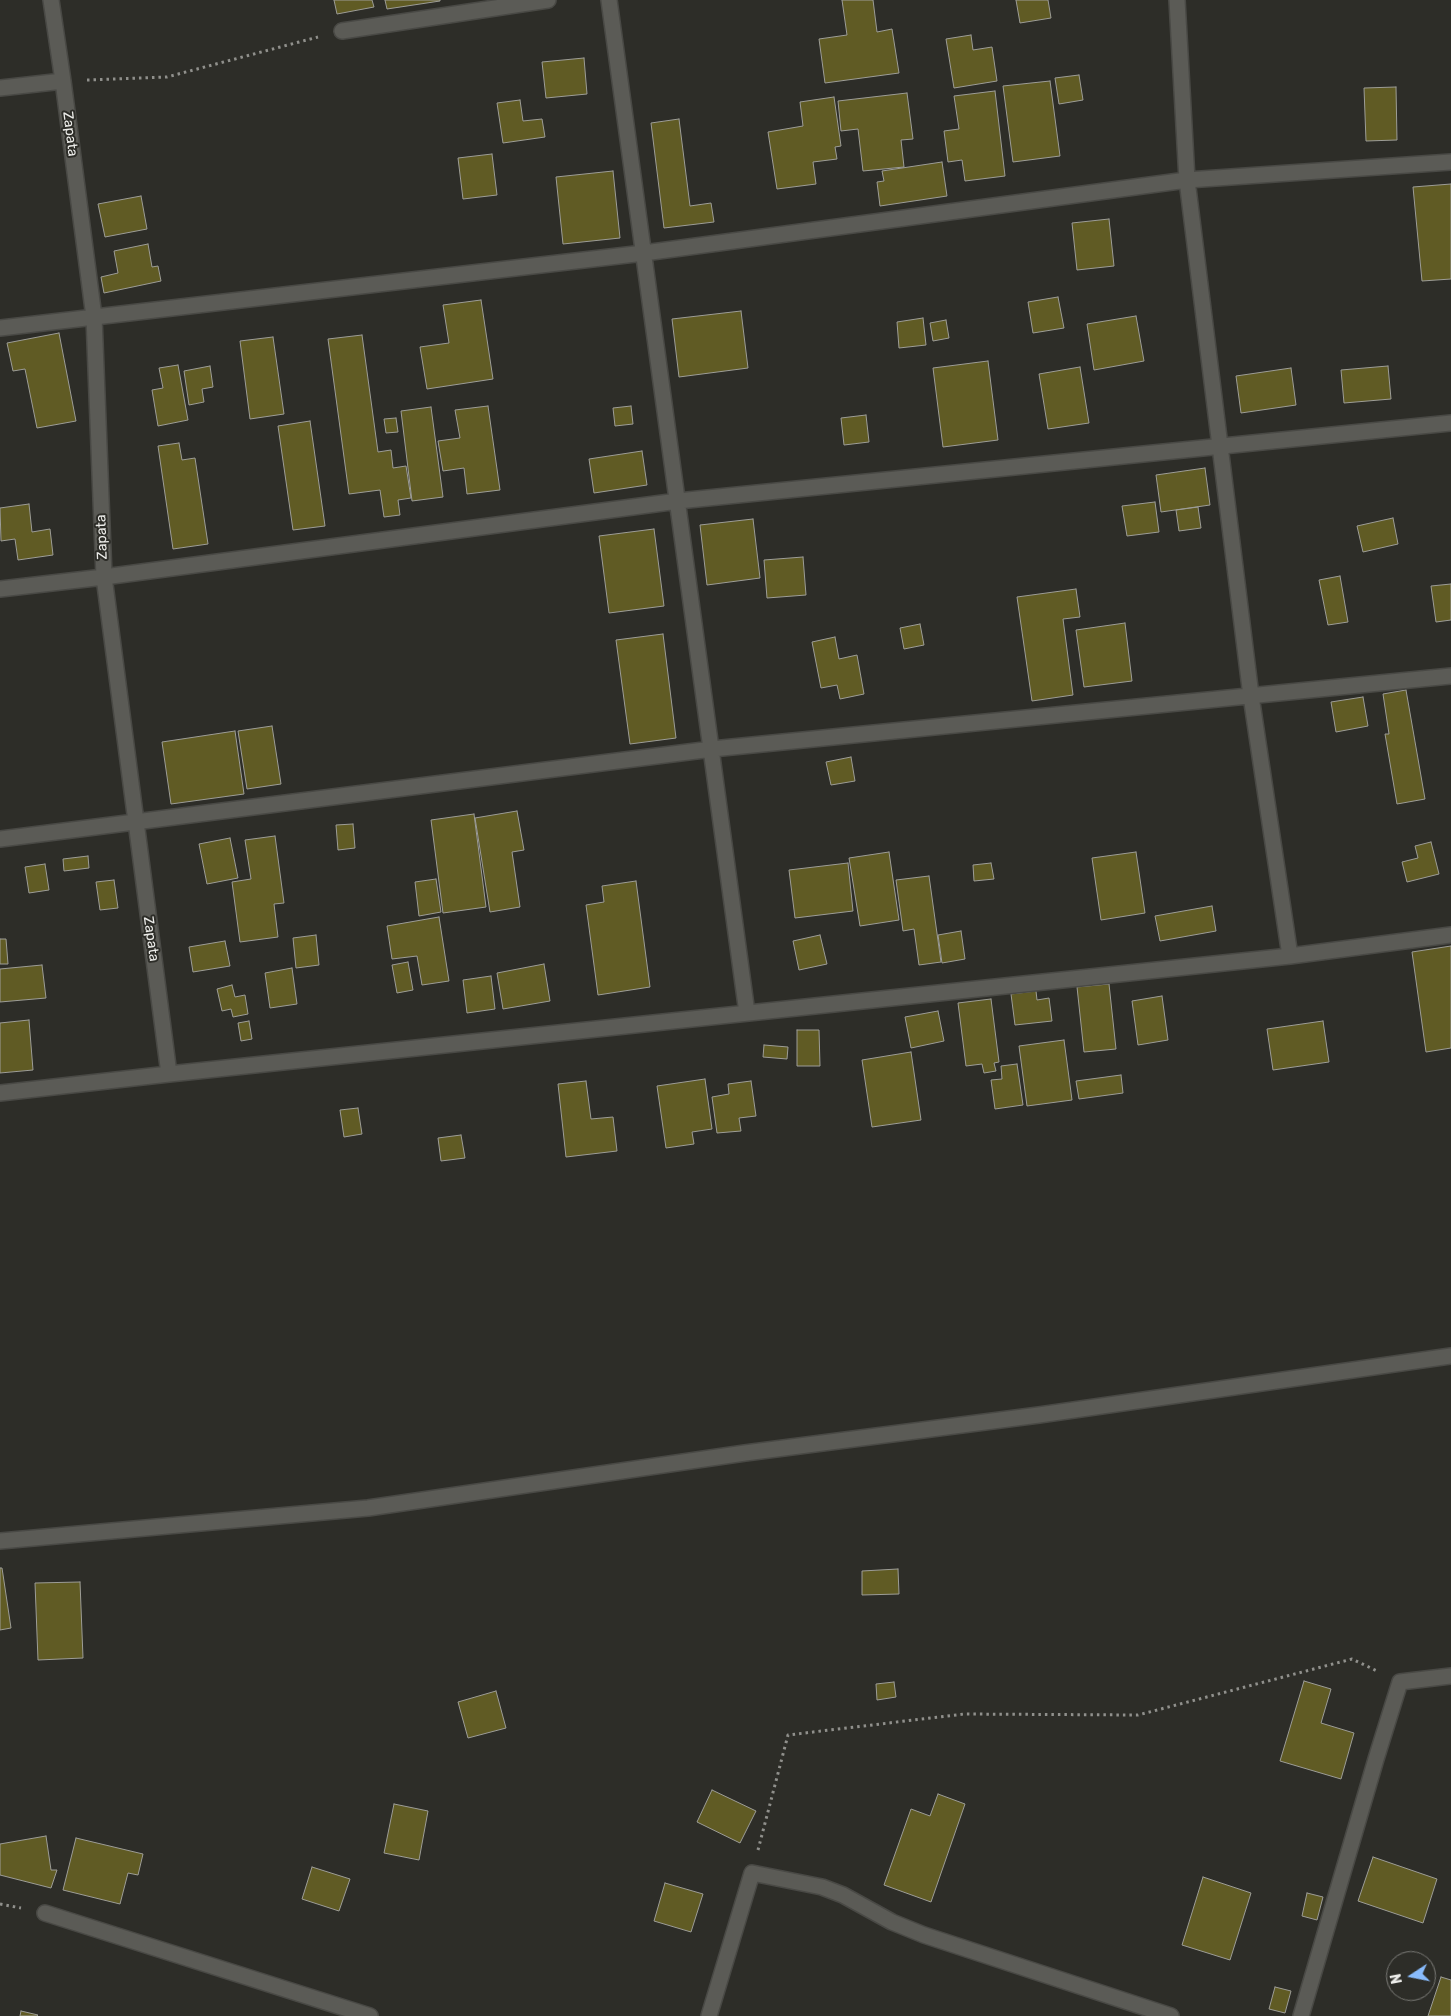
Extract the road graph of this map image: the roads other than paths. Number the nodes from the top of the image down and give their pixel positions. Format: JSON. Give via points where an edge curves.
{"nodes":[{"id":1,"x":51,"y":0,"type":"edge"},
{"id":2,"x":548,"y":0,"type":"edge"},
{"id":3,"x":610,"y":0,"type":"edge"},
{"id":4,"x":1177,"y":0,"type":"edge"},
{"id":5,"x":342,"y":31,"type":"road end"},
{"id":6,"x":64,"y":81,"type":"junction"},
{"id":7,"x":0,"y":88,"type":"edge"},
{"id":8,"x":1451,"y":162,"type":"edge"},
{"id":9,"x":1187,"y":180,"type":"junction"},
{"id":10,"x":644,"y":253,"type":"junction"},
{"id":11,"x":94,"y":317,"type":"junction"},
{"id":12,"x":0,"y":328,"type":"edge"},
{"id":13,"x":1451,"y":424,"type":"edge"},
{"id":14,"x":1221,"y":445,"type":"junction"},
{"id":15,"x":678,"y":501,"type":"junction"},
{"id":16,"x":104,"y":577,"type":"junction"},
{"id":17,"x":0,"y":589,"type":"edge"},
{"id":18,"x":1451,"y":676,"type":"edge"},
{"id":19,"x":1251,"y":696,"type":"junction"},
{"id":20,"x":712,"y":749,"type":"junction"},
{"id":21,"x":136,"y":823,"type":"junction"},
{"id":22,"x":0,"y":839,"type":"edge"},
{"id":23,"x":1451,"y":935,"type":"edge"},
{"id":24,"x":1290,"y":956,"type":"junction"},
{"id":25,"x":748,"y":1013,"type":"junction"},
{"id":26,"x":170,"y":1074,"type":"junction"},
{"id":27,"x":0,"y":1093,"type":"edge"},
{"id":28,"x":1451,"y":1356,"type":"edge"},
{"id":29,"x":0,"y":1541,"type":"edge"},
{"id":30,"x":1451,"y":1676,"type":"edge"},
{"id":31,"x":45,"y":1912,"type":"dead end"},
{"id":32,"x":370,"y":2016,"type":"edge"},
{"id":33,"x":709,"y":2016,"type":"edge"},
{"id":34,"x":1171,"y":2016,"type":"edge"},
{"id":35,"x":1301,"y":2016,"type":"edge"}],
"edges":[{"from":1,"to":6,"type":"street","name":"Zapata"},
{"from":2,"to":5,"type":"street"},
{"from":3,"to":10,"type":"street"},
{"from":4,"to":9,"type":"street"},
{"from":6,"to":7,"type":"street"},
{"from":6,"to":11,"type":"street","name":"Zapata"},
{"from":8,"to":9,"type":"street"},
{"from":9,"to":10,"type":"street"},
{"from":9,"to":14,"type":"street"},
{"from":10,"to":11,"type":"street"},
{"from":10,"to":15,"type":"street"},
{"from":11,"to":12,"type":"street"},
{"from":11,"to":16,"type":"street","name":"Zapata"},
{"from":13,"to":14,"type":"street"},
{"from":14,"to":15,"type":"street"},
{"from":14,"to":19,"type":"street"},
{"from":15,"to":16,"type":"street"},
{"from":15,"to":20,"type":"street"},
{"from":16,"to":17,"type":"street"},
{"from":16,"to":21,"type":"street","name":"Zapata"},
{"from":18,"to":19,"type":"street"},
{"from":19,"to":20,"type":"street"},
{"from":19,"to":24,"type":"street"},
{"from":20,"to":21,"type":"street"},
{"from":20,"to":25,"type":"street"},
{"from":21,"to":22,"type":"street"},
{"from":21,"to":26,"type":"street","name":"Zapata"},
{"from":23,"to":24,"type":"street"},
{"from":24,"to":25,"type":"street"},
{"from":25,"to":26,"type":"street"},
{"from":26,"to":27,"type":"street"},
{"from":28,"to":29,"type":"street","via":[[368,1508]]},
{"from":30,"to":35,"type":"street","via":[[1400,1682]]},
{"from":31,"to":32,"type":"street"},
{"from":33,"to":34,"type":"street","via":[[752,1873],[822,1886],[924,1935]]}]}
